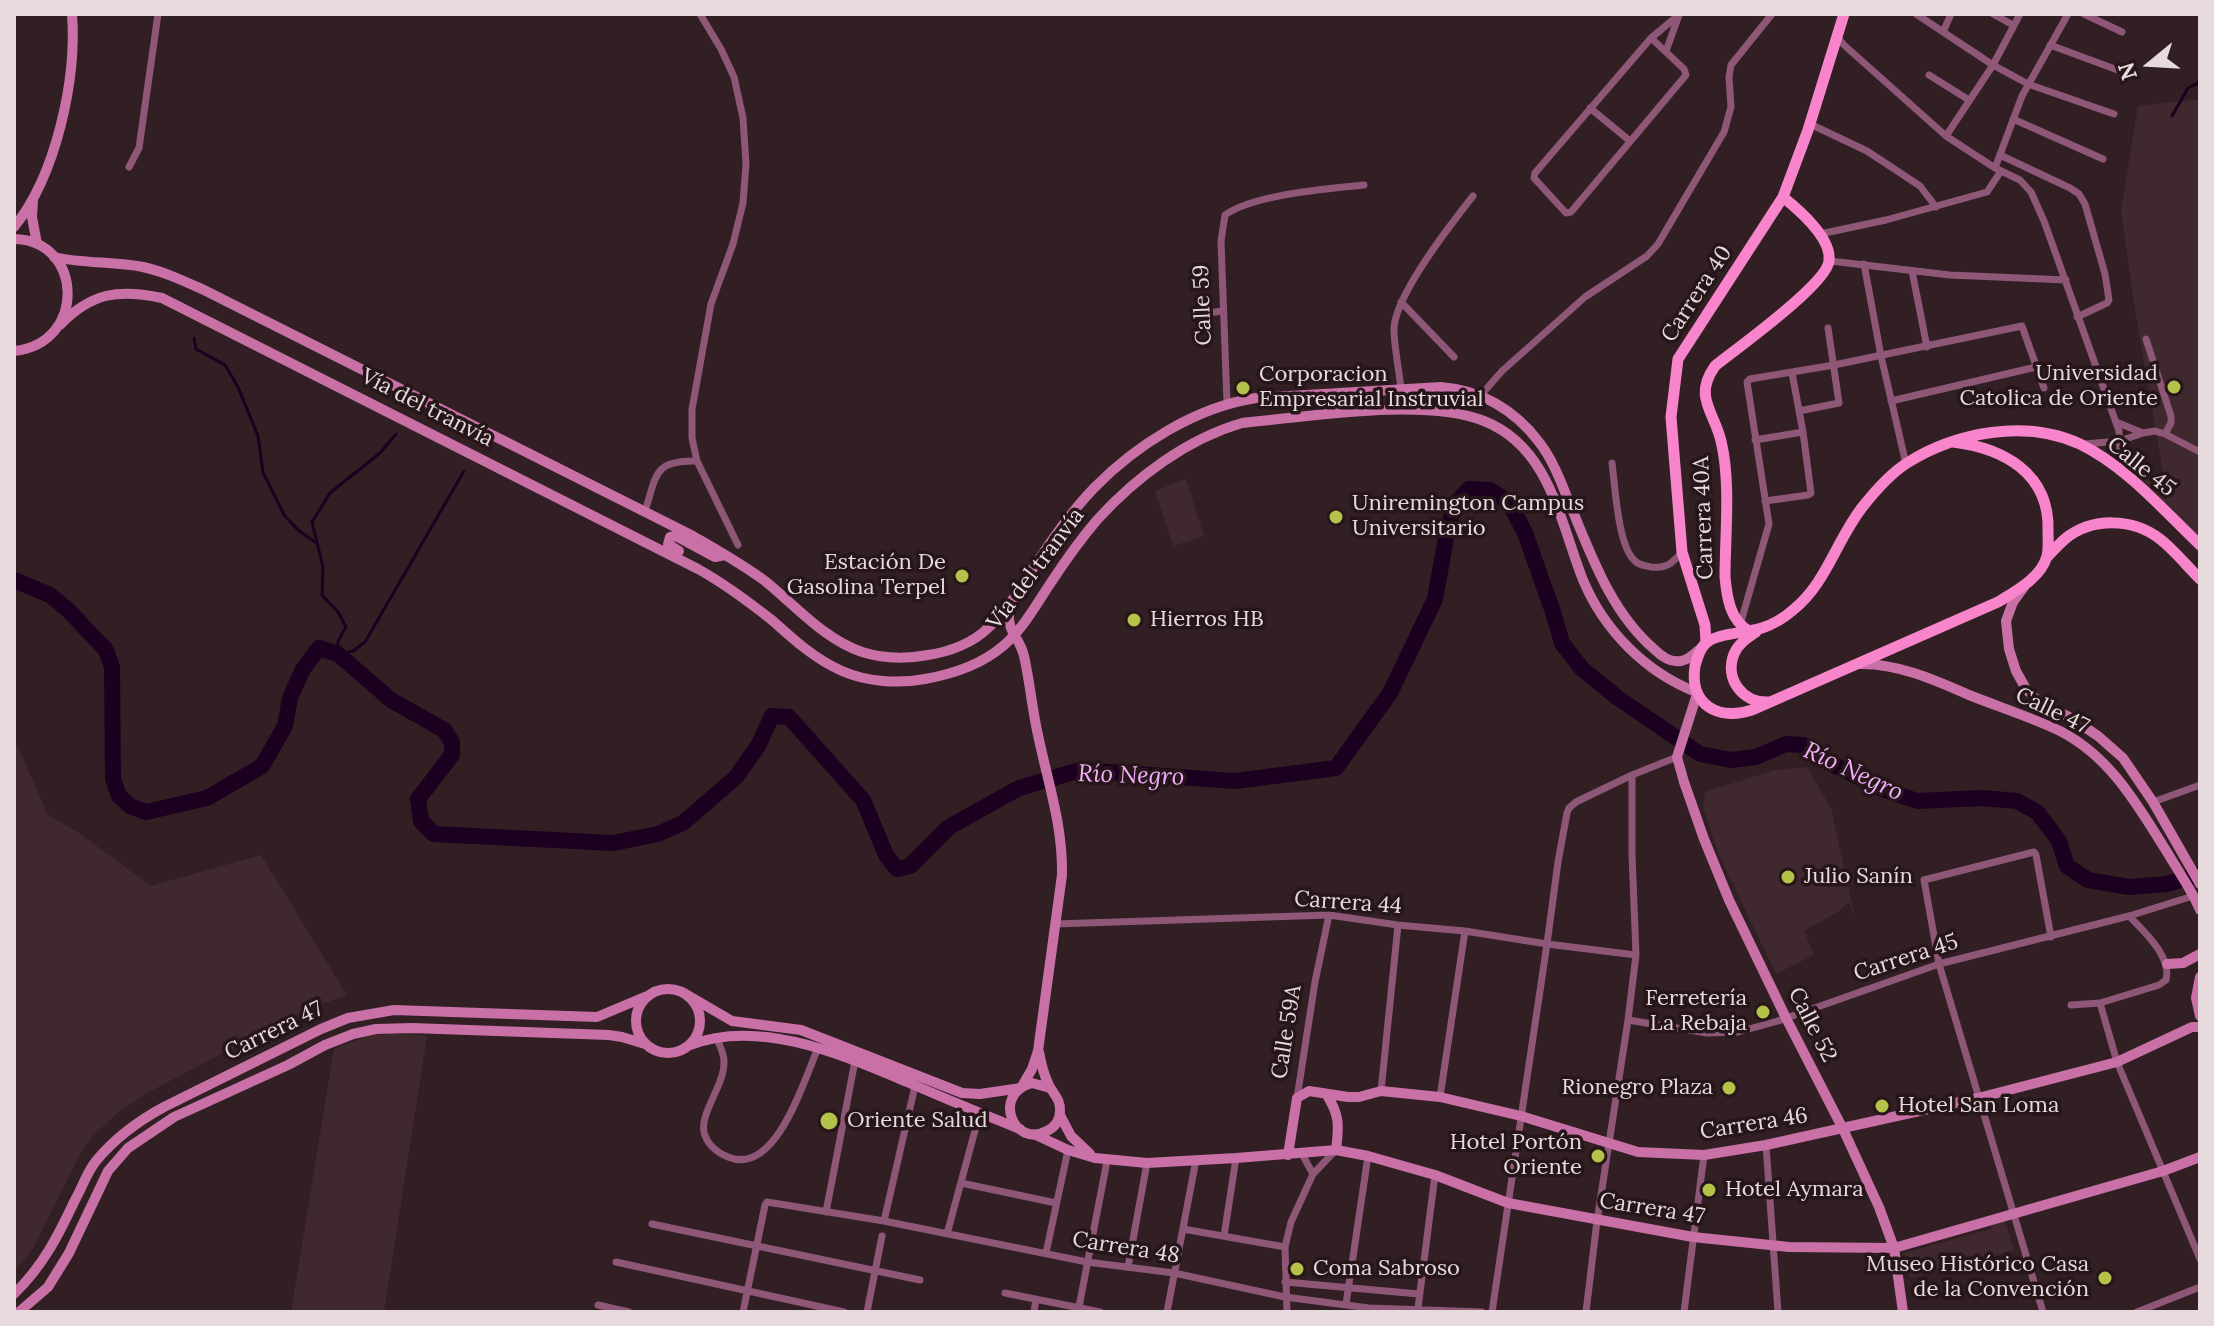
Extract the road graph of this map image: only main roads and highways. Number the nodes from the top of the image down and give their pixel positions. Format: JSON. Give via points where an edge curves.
{"nodes":[{"id":1,"x":1833,"y":14,"type":"edge"},
{"id":2,"x":1843,"y":14,"type":"edge"},
{"id":3,"x":1838,"y":33,"type":"junction"},
{"id":4,"x":1783,"y":197,"type":"junction"},
{"id":5,"x":1953,"y":442,"type":"junction"},
{"id":6,"x":2200,"y":545,"type":"edge"},
{"id":7,"x":2047,"y":557,"type":"junction"},
{"id":8,"x":2200,"y":579,"type":"edge"},
{"id":9,"x":1749,"y":628,"type":"junction"},
{"id":10,"x":1706,"y":643,"type":"junction"},
{"id":11,"x":1770,"y":702,"type":"junction"}],
"edges":[{"from":1,"to":2,"type":"main road"},
{"from":1,"to":3,"type":"main road"},
{"from":2,"to":3,"type":"main road","name":"Carrera 40"},
{"from":3,"to":4,"type":"main road","name":"Carrera 40"},
{"from":4,"to":9,"type":"main road","name":"Carrera 40A","via":[[1820,234],[1830,261],[1805,294],[1715,366],[1705,386],[1725,461],[1727,595],[1732,613]]},
{"from":4,"to":10,"type":"main road","name":"Carrera 40","via":[[1678,359],[1671,417],[1682,552]]},
{"from":5,"to":6,"type":"main road","name":"Calle 45","via":[[2009,431],[2054,435],[2081,445],[2121,470]]},
{"from":5,"to":7,"type":"main road","via":[[1994,451],[2028,474],[2045,506]]},
{"from":5,"to":9,"type":"main road","name":"Calle 45","via":[[1906,464],[1884,482],[1795,609],[1777,623]]},
{"from":7,"to":8,"type":"main road","via":[[2078,531],[2114,522],[2131,524],[2160,539]]},
{"from":7,"to":11,"type":"main road","via":[[2025,585],[1998,602]]},
{"from":9,"to":10,"type":"main road"},
{"from":9,"to":11,"type":"main road","via":[[1731,665],[1732,675],[1748,698]]},
{"from":10,"to":11,"type":"main road","via":[[1694,674],[1697,693],[1707,706],[1742,713]]}]}
